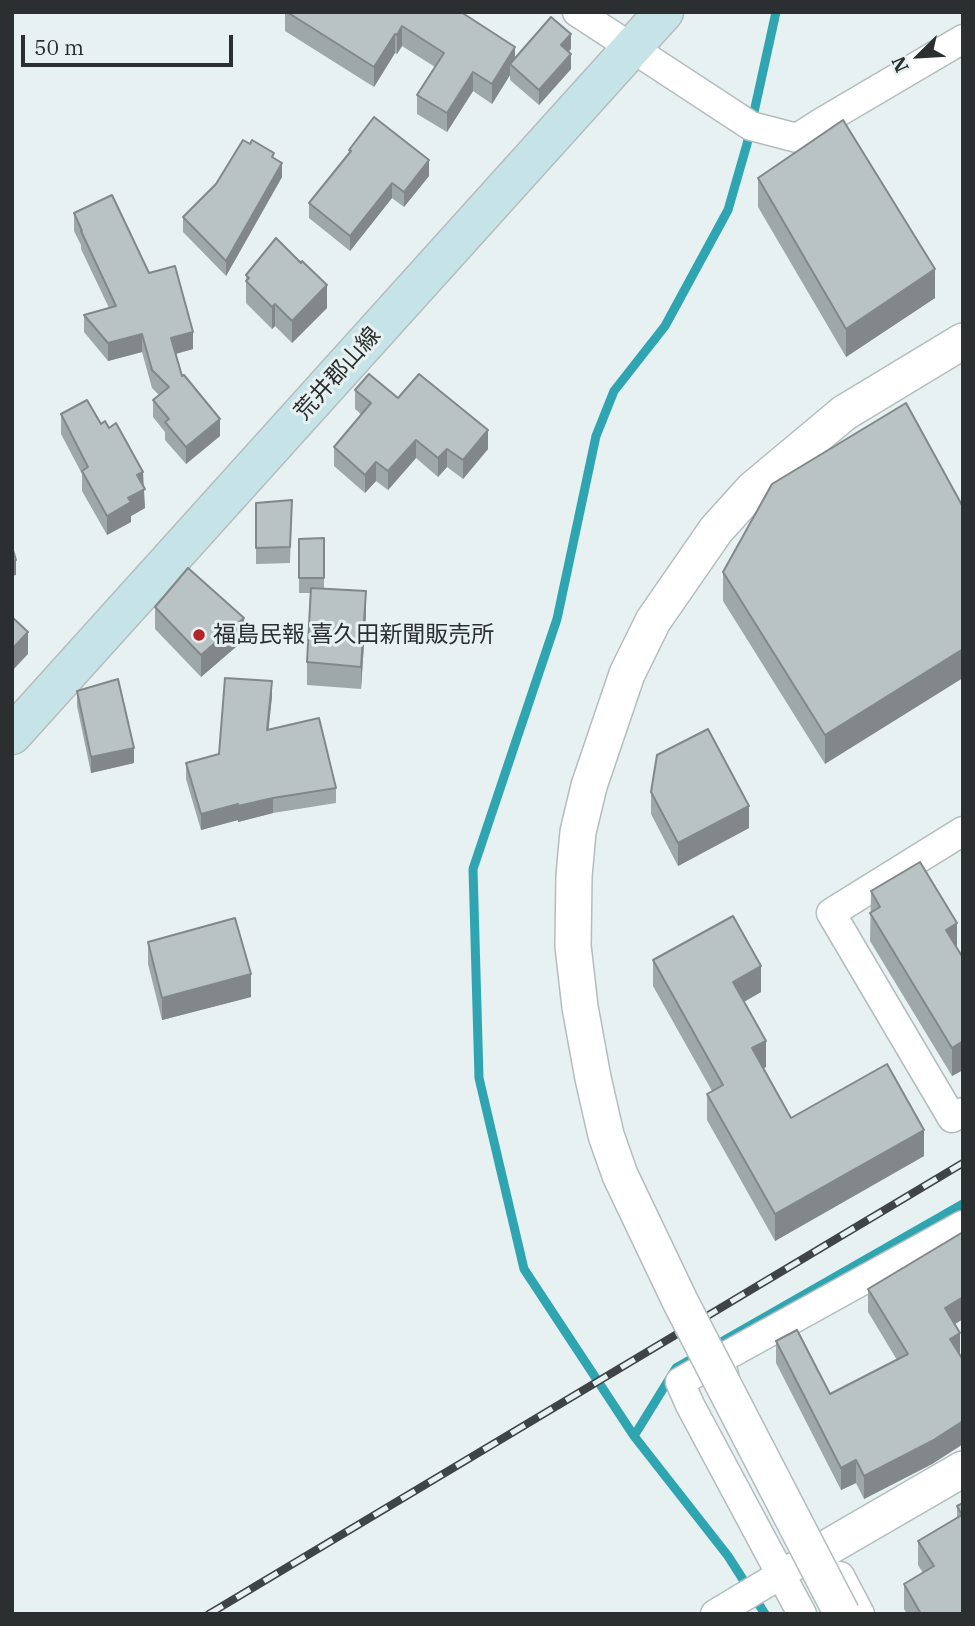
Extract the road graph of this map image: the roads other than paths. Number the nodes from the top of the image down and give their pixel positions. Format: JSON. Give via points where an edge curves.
{"nodes":[{"id":1,"x":577,"y":12,"type":"edge"},
{"id":2,"x":664,"y":12,"type":"edge"},
{"id":3,"x":963,"y":39,"type":"edge"},
{"id":4,"x":632,"y":49,"type":"junction"},
{"id":5,"x":963,"y":341,"type":"edge"},
{"id":6,"x":12,"y":735,"type":"edge"},
{"id":7,"x":963,"y":831,"type":"edge"},
{"id":8,"x":963,"y":1112,"type":"edge"},
{"id":9,"x":963,"y":1225,"type":"edge"},
{"id":10,"x":717,"y":1361,"type":"junction"},
{"id":11,"x":963,"y":1469,"type":"edge"},
{"id":12,"x":825,"y":1549,"type":"junction"},
{"id":13,"x":781,"y":1575,"type":"junction"},
{"id":14,"x":715,"y":1614,"type":"edge"},
{"id":15,"x":802,"y":1614,"type":"edge"},
{"id":16,"x":842,"y":1614,"type":"edge"},
{"id":17,"x":860,"y":1614,"type":"edge"}],
"edges":[{"from":1,"to":4,"type":"street"},
{"from":2,"to":4,"type":"main road","name":"荒井郡山線"},
{"from":3,"to":4,"type":"street","via":[[797,138],[751,126]]},
{"from":4,"to":6,"type":"main road","name":"荒井郡山線"},
{"from":5,"to":16,"type":"street","bridge":true,"via":[[844,413],[753,489],[716,530],[653,621],[623,686],[578,832],[573,946],[580,1007],[606,1135],[680,1301]]},
{"from":7,"to":8,"type":"street","via":[[831,914],[952,1118]]},
{"from":9,"to":10,"type":"street"},
{"from":10,"to":12,"type":"street"},
{"from":10,"to":13,"type":"street","via":[[680,1382]]},
{"from":11,"to":12,"type":"street"},
{"from":12,"to":13,"type":"street"},
{"from":12,"to":17,"type":"street"},
{"from":13,"to":14,"type":"street"},
{"from":13,"to":15,"type":"street"}]}
